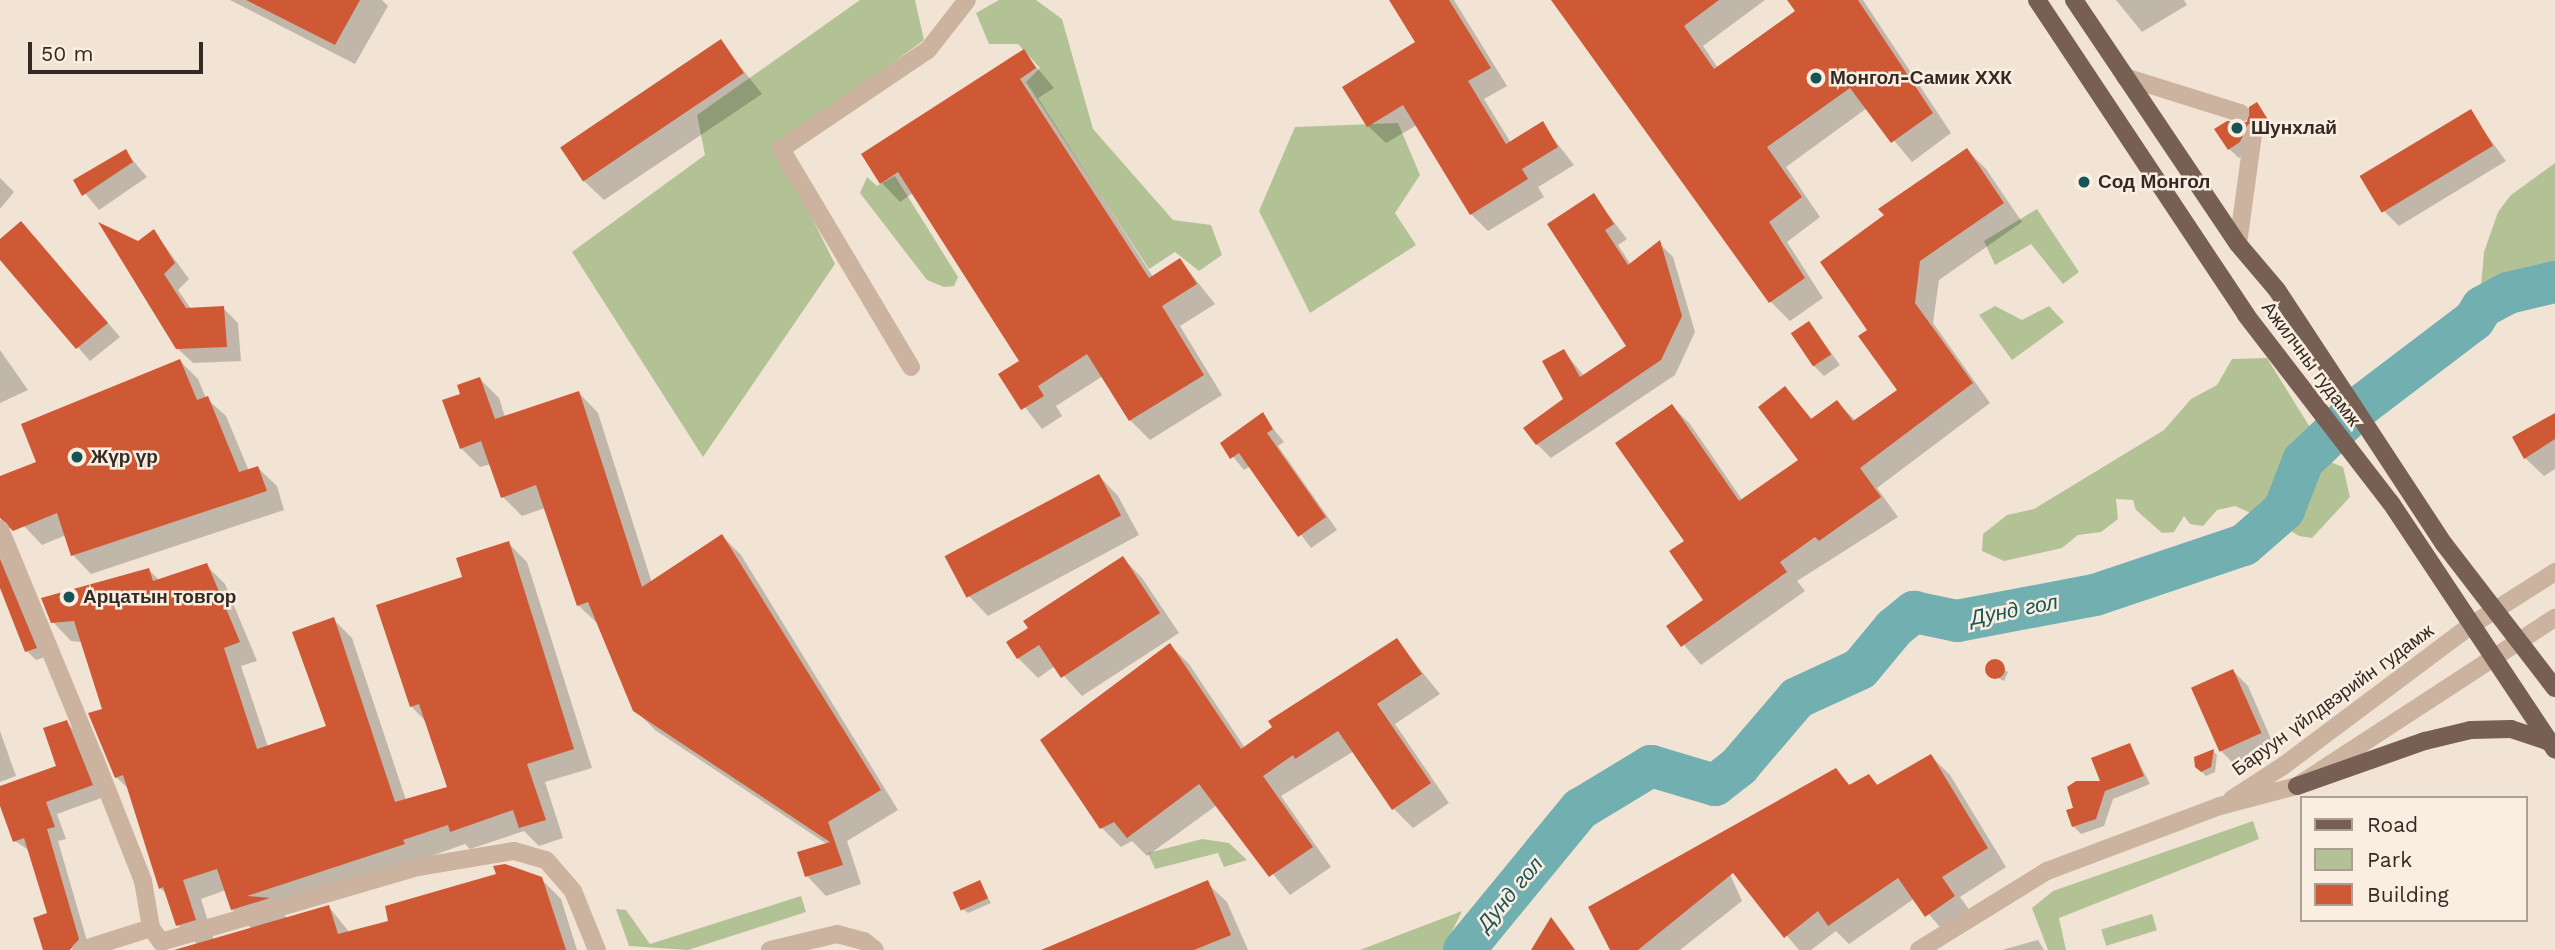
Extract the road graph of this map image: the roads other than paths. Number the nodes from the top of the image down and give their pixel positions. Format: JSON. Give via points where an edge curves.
{"nodes":[{"id":1,"x":967,"y":0,"type":"edge"},
{"id":2,"x":2037,"y":0,"type":"edge"},
{"id":3,"x":2074,"y":0,"type":"edge"},
{"id":4,"x":2125,"y":77,"type":"junction"},
{"id":5,"x":2240,"y":113,"type":"dead end"},
{"id":6,"x":2253,"y":134,"type":"dead end"},
{"id":7,"x":2238,"y":244,"type":"junction"},
{"id":8,"x":911,"y":367,"type":"dead end"},
{"id":9,"x":0,"y":529,"type":"edge"},
{"id":10,"x":2555,"y":572,"type":"edge"},
{"id":11,"x":2495,"y":609,"type":"junction"},
{"id":12,"x":2555,"y":618,"type":"edge"},
{"id":13,"x":2470,"y":626,"type":"junction"},
{"id":14,"x":2519,"y":641,"type":"junction"},
{"id":15,"x":2492,"y":660,"type":"junction"},
{"id":16,"x":2555,"y":688,"type":"edge"},
{"id":17,"x":2552,"y":746,"type":"edge"},
{"id":18,"x":2297,"y":786,"type":"junction"},
{"id":19,"x":2220,"y":806,"type":"junction"},
{"id":20,"x":151,"y":928,"type":"junction"},
{"id":21,"x":81,"y":950,"type":"edge"},
{"id":22,"x":597,"y":950,"type":"edge"},
{"id":23,"x":770,"y":950,"type":"edge"},
{"id":24,"x":875,"y":950,"type":"edge"},
{"id":25,"x":1919,"y":950,"type":"edge"}],
"edges":[{"from":1,"to":8,"type":"street","via":[[928,50],[781,149]]},
{"from":2,"to":13,"type":"main road","name":"Ажилчны гудамж","via":[[2246,315],[2391,503]]},
{"from":3,"to":4,"type":"main road","name":"Ажилчны гудамж"},
{"from":4,"to":5,"type":"street"},
{"from":4,"to":7,"type":"main road","name":"Ажилчны гудамж"},
{"from":6,"to":7,"type":"street"},
{"from":7,"to":11,"type":"main road","name":"Ажилчны гудамж","via":[[2277,290],[2417,504]]},
{"from":9,"to":20,"type":"street","via":[[143,881]]},
{"from":10,"to":11,"type":"street","name":"Баруун үйлдвэрийн гудамж"},
{"from":11,"to":13,"type":"street","name":"Баруун үйлдвэрийн гудамж"},
{"from":11,"to":14,"type":"main road","name":"Ажилчны гудамж"},
{"from":12,"to":14,"type":"street","name":"Баруун үйлдвэрийн гудамж"},
{"from":13,"to":15,"type":"main road","name":"Ажилчны гудамж"},
{"from":13,"to":19,"type":"street","name":"Баруун үйлдвэрийн гудамж","via":[[2283,766]]},
{"from":14,"to":15,"type":"street","name":"Баруун үйлдвэрийн гудамж"},
{"from":14,"to":16,"type":"main road","name":"Ажилчны гудамж"},
{"from":15,"to":17,"type":"main road","name":"Ажилчны гудамж"},
{"from":15,"to":18,"type":"street","name":"Баруун үйлдвэрийн гудамж"},
{"from":17,"to":18,"type":"main road","via":[[2511,729],[2471,730],[2425,741]]},
{"from":18,"to":19,"type":"street","name":"Баруун үйлдвэрийн гудамж"},
{"from":19,"to":25,"type":"street","name":"Баруун үйлдвэрийн гудамж","via":[[2047,871]]},
{"from":20,"to":21,"type":"street"},
{"from":20,"to":22,"type":"street","via":[[166,942],[418,867],[514,851],[546,860],[573,891]]},
{"from":23,"to":24,"type":"street","via":[[837,934],[864,941]]}]}
